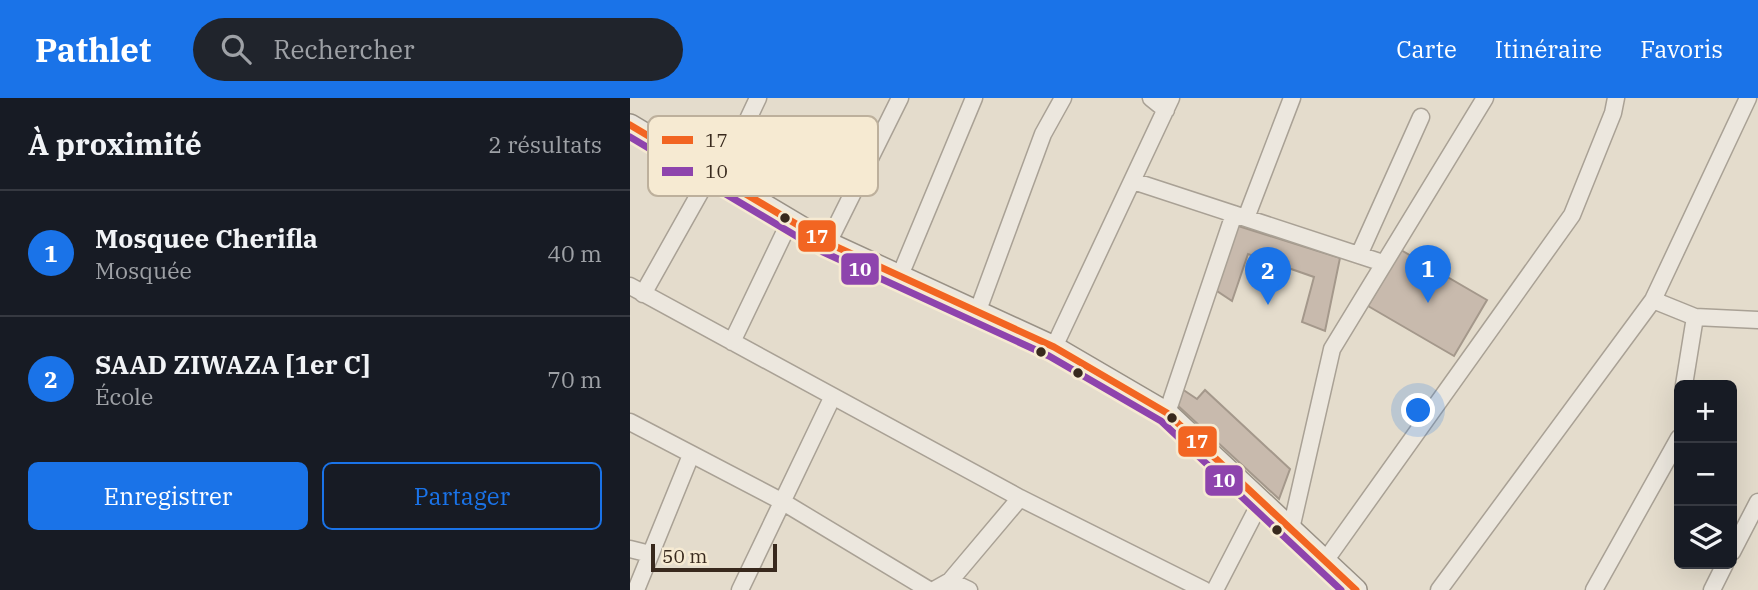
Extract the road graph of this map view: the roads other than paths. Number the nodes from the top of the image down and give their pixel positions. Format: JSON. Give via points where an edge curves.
{"nodes":[{"id":1,"x":758,"y":98,"type":"edge"},
{"id":2,"x":900,"y":98,"type":"edge"},
{"id":3,"x":974,"y":98,"type":"edge"},
{"id":4,"x":1063,"y":98,"type":"edge"},
{"id":5,"x":1151,"y":98,"type":"edge"},
{"id":6,"x":1292,"y":98,"type":"edge"},
{"id":7,"x":1485,"y":98,"type":"edge"},
{"id":8,"x":1616,"y":98,"type":"edge"},
{"id":9,"x":1749,"y":100,"type":"edge"},
{"id":10,"x":1169,"y":104,"type":"edge"},
{"id":11,"x":748,"y":116,"type":"edge"},
{"id":12,"x":1421,"y":117,"type":"dead end"},
{"id":13,"x":630,"y":125,"type":"edge"},
{"id":14,"x":648,"y":136,"type":"edge"},
{"id":15,"x":878,"y":142,"type":"edge"},
{"id":16,"x":1133,"y":181,"type":"junction"},
{"id":17,"x":702,"y":196,"type":"edge"},
{"id":18,"x":749,"y":196,"type":"edge"},
{"id":19,"x":851,"y":196,"type":"edge"},
{"id":20,"x":1240,"y":216,"type":"junction"},
{"id":21,"x":790,"y":221,"type":"junction"},
{"id":22,"x":828,"y":243,"type":"junction"},
{"id":23,"x":1359,"y":256,"type":"junction"},
{"id":24,"x":1382,"y":263,"type":"junction"},
{"id":25,"x":899,"y":278,"type":"junction"},
{"id":26,"x":637,"y":290,"type":"edge"},
{"id":27,"x":1653,"y":300,"type":"junction"},
{"id":28,"x":977,"y":313,"type":"junction"},
{"id":29,"x":1695,"y":317,"type":"junction"},
{"id":30,"x":1758,"y":320,"type":"edge"},
{"id":31,"x":732,"y":342,"type":"junction"},
{"id":32,"x":1054,"y":347,"type":"junction"},
{"id":33,"x":1685,"y":380,"type":"edge"},
{"id":34,"x":832,"y":398,"type":"junction"},
{"id":35,"x":1167,"y":413,"type":"junction"},
{"id":36,"x":630,"y":422,"type":"edge"},
{"id":37,"x":1676,"y":443,"type":"edge"},
{"id":38,"x":691,"y":455,"type":"junction"},
{"id":39,"x":1020,"y":498,"type":"junction"},
{"id":40,"x":1261,"y":501,"type":"junction"},
{"id":41,"x":783,"y":502,"type":"junction"},
{"id":42,"x":1758,"y":502,"type":"edge"},
{"id":43,"x":1291,"y":529,"type":"junction"},
{"id":44,"x":1737,"y":542,"type":"edge"},
{"id":45,"x":630,"y":549,"type":"edge"},
{"id":46,"x":650,"y":554,"type":"junction"},
{"id":47,"x":1325,"y":561,"type":"junction"},
{"id":48,"x":1723,"y":569,"type":"edge"},
{"id":49,"x":950,"y":581,"type":"junction"},
{"id":50,"x":636,"y":590,"type":"edge"},
{"id":51,"x":740,"y":590,"type":"edge"},
{"id":52,"x":931,"y":590,"type":"edge"},
{"id":53,"x":969,"y":590,"type":"edge"},
{"id":54,"x":1204,"y":590,"type":"edge"},
{"id":55,"x":1215,"y":590,"type":"edge"},
{"id":56,"x":1356,"y":590,"type":"edge"},
{"id":57,"x":1439,"y":590,"type":"edge"},
{"id":58,"x":1594,"y":590,"type":"edge"},
{"id":59,"x":1712,"y":590,"type":"edge"}],
"edges":[{"from":1,"to":11,"type":"street"},
{"from":2,"to":15,"type":"street"},
{"from":3,"to":25,"type":"street"},
{"from":4,"to":28,"type":"street","via":[[1043,134]]},
{"from":5,"to":10,"type":"street"},
{"from":6,"to":20,"type":"street"},
{"from":7,"to":24,"type":"street"},
{"from":8,"to":47,"type":"street","via":[[1572,215]]},
{"from":9,"to":27,"type":"street"},
{"from":10,"to":16,"type":"street"},
{"from":12,"to":23,"type":"street"},
{"from":13,"to":14,"type":"street"},
{"from":16,"to":20,"type":"street"},
{"from":16,"to":32,"type":"street"},
{"from":17,"to":26,"type":"street"},
{"from":18,"to":21,"type":"street"},
{"from":19,"to":22,"type":"street"},
{"from":20,"to":23,"type":"street"},
{"from":20,"to":35,"type":"street"},
{"from":21,"to":22,"type":"street"},
{"from":21,"to":31,"type":"street"},
{"from":22,"to":25,"type":"street"},
{"from":23,"to":24,"type":"street"},
{"from":24,"to":43,"type":"street","via":[[1332,349]]},
{"from":25,"to":28,"type":"street"},
{"from":26,"to":31,"type":"street"},
{"from":27,"to":29,"type":"street"},
{"from":27,"to":57,"type":"street"},
{"from":28,"to":32,"type":"street"},
{"from":29,"to":30,"type":"street"},
{"from":29,"to":33,"type":"street"},
{"from":31,"to":34,"type":"street"},
{"from":32,"to":35,"type":"street"},
{"from":34,"to":39,"type":"street"},
{"from":34,"to":41,"type":"street"},
{"from":35,"to":40,"type":"street"},
{"from":36,"to":38,"type":"street"},
{"from":37,"to":58,"type":"street"},
{"from":38,"to":41,"type":"street"},
{"from":38,"to":46,"type":"street"},
{"from":39,"to":49,"type":"street"},
{"from":39,"to":54,"type":"street"},
{"from":40,"to":43,"type":"street"},
{"from":40,"to":55,"type":"street"},
{"from":41,"to":51,"type":"street"},
{"from":41,"to":52,"type":"street"},
{"from":42,"to":44,"type":"street"},
{"from":43,"to":47,"type":"street"},
{"from":45,"to":46,"type":"street"},
{"from":46,"to":50,"type":"street"},
{"from":47,"to":56,"type":"street"},
{"from":48,"to":59,"type":"street"},
{"from":49,"to":52,"type":"street"},
{"from":49,"to":53,"type":"street"}]}
